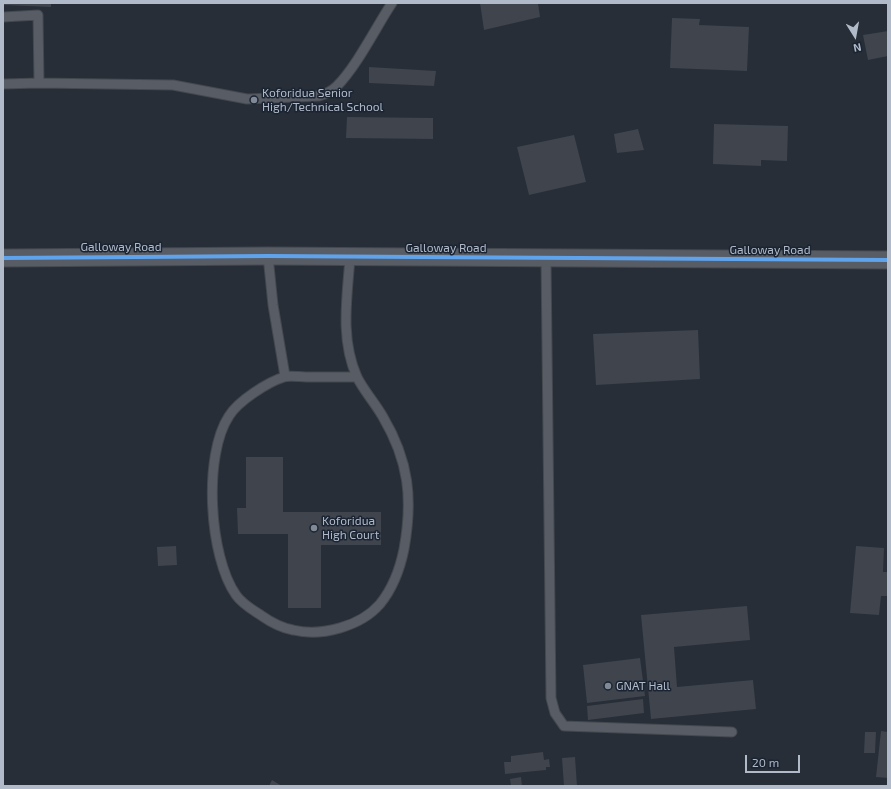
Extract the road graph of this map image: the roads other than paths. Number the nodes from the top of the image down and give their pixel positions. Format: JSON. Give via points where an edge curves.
{"nodes":[{"id":1,"x":392,"y":3,"type":"edge"},
{"id":2,"x":3,"y":17,"type":"edge"},
{"id":3,"x":39,"y":83,"type":"junction"},
{"id":4,"x":3,"y":84,"type":"edge"},
{"id":5,"x":268,"y":256,"type":"junction"},
{"id":6,"x":3,"y":258,"type":"edge"},
{"id":7,"x":350,"y":258,"type":"junction"},
{"id":8,"x":546,"y":259,"type":"junction"},
{"id":9,"x":888,"y":260,"type":"edge"},
{"id":10,"x":285,"y":376,"type":"junction"},
{"id":11,"x":357,"y":377,"type":"junction"},
{"id":12,"x":732,"y":732,"type":"dead end"}],
"edges":[{"from":1,"to":3,"type":"lane","via":[[348,73],[337,86],[319,96],[247,99],[172,85]]},
{"from":2,"to":3,"type":"lane","via":[[38,15]]},
{"from":3,"to":4,"type":"lane"},
{"from":5,"to":6,"type":"street","name":"Galloway Road"},
{"from":5,"to":7,"type":"street","name":"Galloway Road"},
{"from":5,"to":10,"type":"lane"},
{"from":7,"to":8,"type":"street","name":"Galloway Road"},
{"from":7,"to":11,"type":"lane","via":[[346,336]]},
{"from":8,"to":9,"type":"street","name":"Galloway Road"},
{"from":8,"to":12,"type":"lane","via":[[550,698],[554,713],[564,726]]},
{"from":10,"to":11,"type":"lane"},
{"from":10,"to":11,"type":"lane","via":[[246,397],[228,416],[219,438],[211,495],[221,562],[236,596],[275,625],[295,631],[320,631],[353,624],[379,606],[393,585],[403,552],[408,524],[409,490],[400,451],[390,429]]}]}
